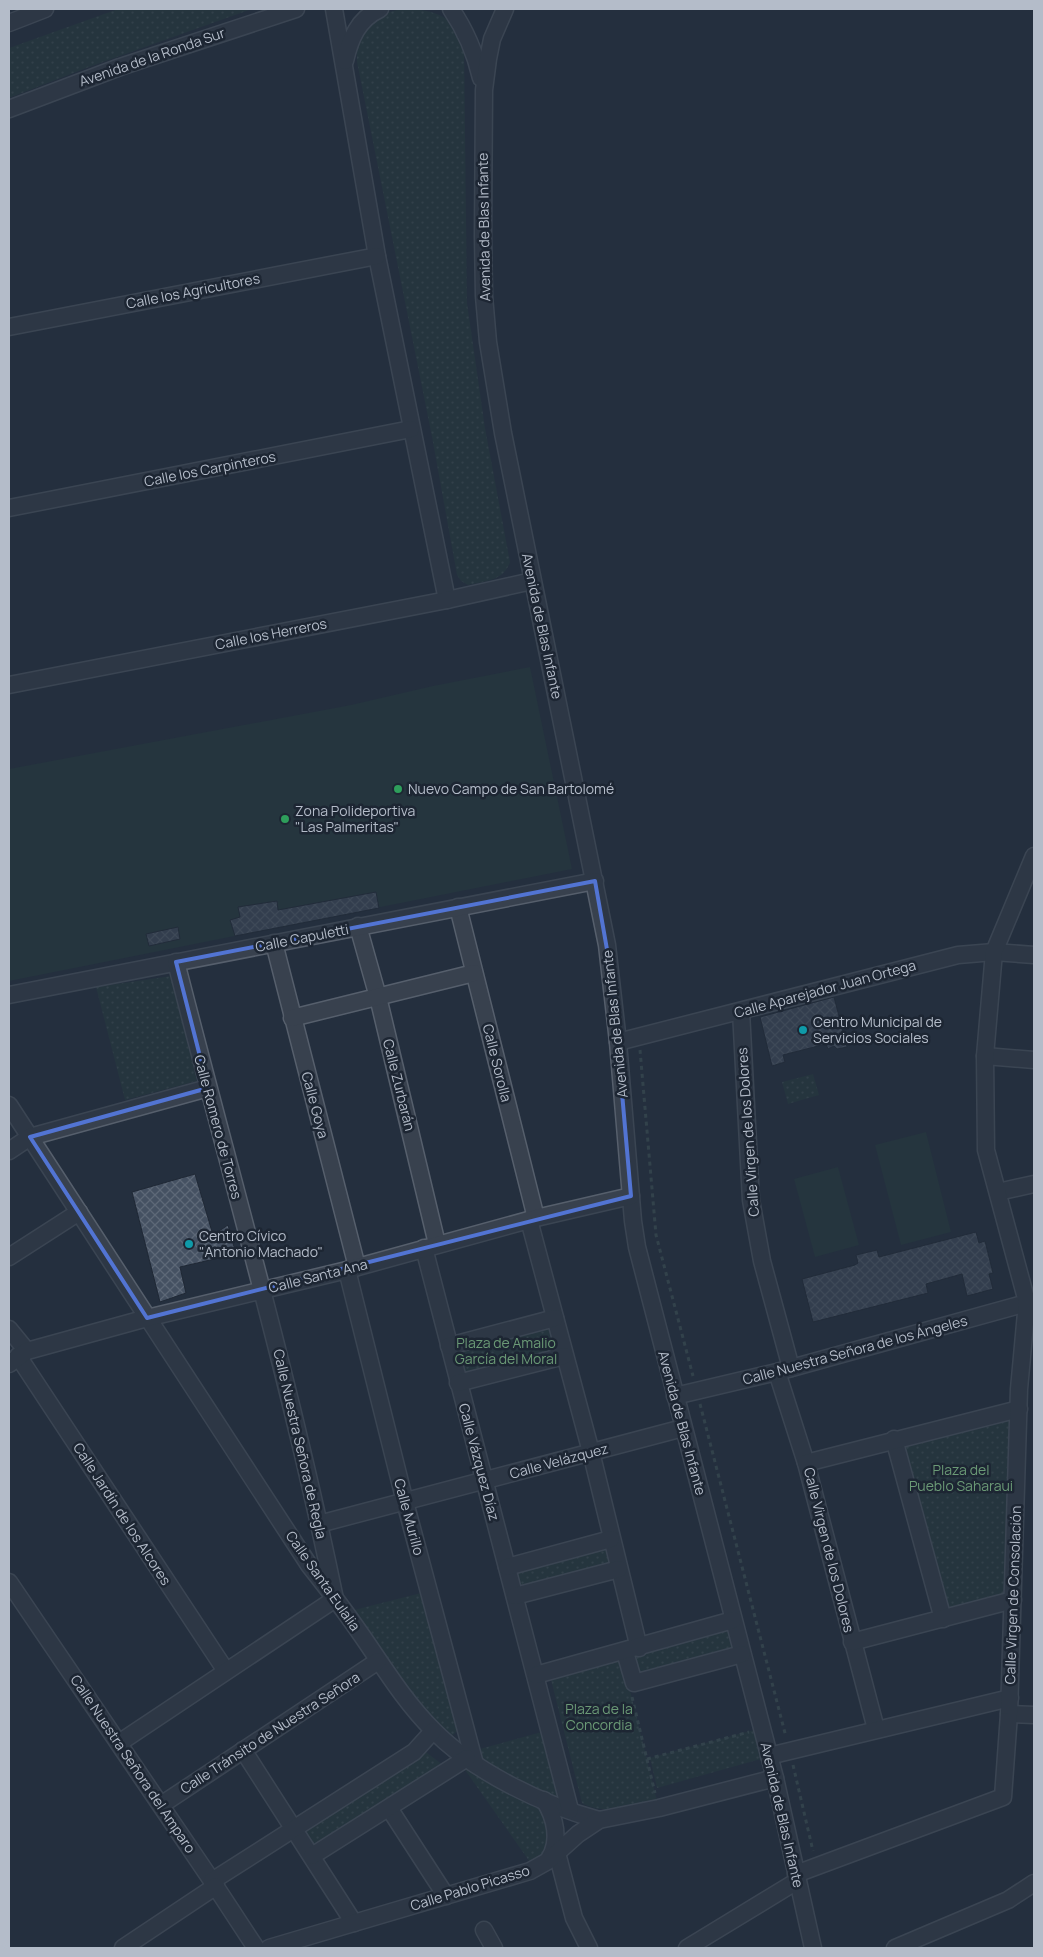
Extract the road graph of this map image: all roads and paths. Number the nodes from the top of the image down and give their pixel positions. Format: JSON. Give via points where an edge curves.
{"nodes":[{"id":1,"x":45,"y":9,"type":"edge"},
{"id":2,"x":296,"y":9,"type":"edge"},
{"id":3,"x":334,"y":9,"type":"edge"},
{"id":4,"x":380,"y":9,"type":"edge"},
{"id":5,"x":452,"y":9,"type":"edge"},
{"id":6,"x":505,"y":9,"type":"edge"},
{"id":7,"x":9,"y":23,"type":"edge"},
{"id":8,"x":343,"y":68,"type":"junction"},
{"id":9,"x":484,"y":90,"type":"junction"},
{"id":10,"x":9,"y":109,"type":"edge"},
{"id":11,"x":377,"y":256,"type":"junction"},
{"id":12,"x":9,"y":327,"type":"edge"},
{"id":13,"x":411,"y":429,"type":"junction"},
{"id":14,"x":9,"y":508,"type":"edge"},
{"id":15,"x":532,"y":581,"type":"junction"},
{"id":16,"x":447,"y":600,"type":"junction"},
{"id":17,"x":9,"y":685,"type":"edge"},
{"id":18,"x":1034,"y":856,"type":"edge"},
{"id":19,"x":1031,"y":873,"type":"edge"},
{"id":20,"x":595,"y":881,"type":"junction"},
{"id":21,"x":458,"y":907,"type":"junction"},
{"id":22,"x":358,"y":926,"type":"junction"},
{"id":23,"x":274,"y":943,"type":"junction"},
{"id":24,"x":994,"y":952,"type":"junction"},
{"id":25,"x":1034,"y":955,"type":"edge"},
{"id":26,"x":176,"y":962,"type":"junction"},
{"id":27,"x":474,"y":973,"type":"junction"},
{"id":28,"x":9,"y":995,"type":"edge"},
{"id":29,"x":378,"y":997,"type":"junction"},
{"id":30,"x":740,"y":1011,"type":"junction"},
{"id":31,"x":292,"y":1018,"type":"junction"},
{"id":32,"x":639,"y":1037,"type":"junction"},
{"id":33,"x":618,"y":1042,"type":"junction"},
{"id":34,"x":985,"y":1056,"type":"junction"},
{"id":35,"x":1034,"y":1060,"type":"edge"},
{"id":36,"x":208,"y":1088,"type":"junction"},
{"id":37,"x":9,"y":1105,"type":"edge"},
{"id":38,"x":30,"y":1137,"type":"junction"},
{"id":39,"x":9,"y":1151,"type":"edge"},
{"id":40,"x":1034,"y":1184,"type":"edge"},
{"id":41,"x":998,"y":1192,"type":"junction"},
{"id":42,"x":631,"y":1196,"type":"junction"},
{"id":43,"x":80,"y":1212,"type":"junction"},
{"id":44,"x":532,"y":1219,"type":"junction"},
{"id":45,"x":430,"y":1246,"type":"junction"},
{"id":46,"x":9,"y":1257,"type":"edge"},
{"id":47,"x":352,"y":1268,"type":"junction"},
{"id":48,"x":263,"y":1291,"type":"junction"},
{"id":49,"x":1031,"y":1301,"type":"edge"},
{"id":50,"x":147,"y":1318,"type":"junction"},
{"id":51,"x":555,"y":1318,"type":"junction"},
{"id":52,"x":9,"y":1329,"type":"edge"},
{"id":53,"x":449,"y":1346,"type":"junction"},
{"id":54,"x":564,"y":1356,"type":"junction"},
{"id":55,"x":18,"y":1357,"type":"edge"},
{"id":56,"x":784,"y":1370,"type":"junction"},
{"id":57,"x":458,"y":1383,"type":"junction"},
{"id":58,"x":1027,"y":1389,"type":"edge"},
{"id":59,"x":697,"y":1391,"type":"junction"},
{"id":60,"x":675,"y":1396,"type":"junction"},
{"id":61,"x":1019,"y":1409,"type":"junction"},
{"id":62,"x":683,"y":1428,"type":"junction"},
{"id":63,"x":894,"y":1439,"type":"junction"},
{"id":64,"x":591,"y":1452,"type":"junction"},
{"id":65,"x":806,"y":1464,"type":"junction"},
{"id":66,"x":484,"y":1481,"type":"junction"},
{"id":67,"x":405,"y":1502,"type":"junction"},
{"id":68,"x":319,"y":1524,"type":"junction"},
{"id":69,"x":612,"y":1539,"type":"junction"},
{"id":70,"x":506,"y":1567,"type":"junction"},
{"id":71,"x":619,"y":1569,"type":"junction"},
{"id":72,"x":9,"y":1582,"type":"edge"},
{"id":73,"x":514,"y":1596,"type":"junction"},
{"id":74,"x":335,"y":1599,"type":"junction"},
{"id":75,"x":1013,"y":1600,"type":"junction"},
{"id":76,"x":942,"y":1619,"type":"junction"},
{"id":77,"x":733,"y":1620,"type":"junction"},
{"id":78,"x":852,"y":1642,"type":"junction"},
{"id":79,"x":632,"y":1650,"type":"junction"},
{"id":80,"x":742,"y":1654,"type":"junction"},
{"id":81,"x":378,"y":1661,"type":"junction"},
{"id":82,"x":226,"y":1671,"type":"junction"},
{"id":83,"x":536,"y":1675,"type":"junction"},
{"id":84,"x":631,"y":1694,"type":"dead end"},
{"id":85,"x":1009,"y":1706,"type":"junction"},
{"id":86,"x":1034,"y":1715,"type":"edge"},
{"id":87,"x":762,"y":1728,"type":"junction"},
{"id":88,"x":876,"y":1729,"type":"junction"},
{"id":89,"x":433,"y":1731,"type":"junction"},
{"id":90,"x":119,"y":1743,"type":"junction"},
{"id":91,"x":243,"y":1750,"type":"junction"},
{"id":92,"x":790,"y":1751,"type":"junction"},
{"id":93,"x":769,"y":1756,"type":"junction"},
{"id":94,"x":647,"y":1759,"type":"junction"},
{"id":95,"x":471,"y":1761,"type":"junction"},
{"id":96,"x":775,"y":1778,"type":"junction"},
{"id":97,"x":544,"y":1800,"type":"junction"},
{"id":98,"x":161,"y":1804,"type":"junction"},
{"id":99,"x":389,"y":1808,"type":"junction"},
{"id":100,"x":659,"y":1808,"type":"junction"},
{"id":101,"x":570,"y":1810,"type":"junction"},
{"id":102,"x":599,"y":1820,"type":"junction"},
{"id":103,"x":294,"y":1829,"type":"junction"},
{"id":104,"x":312,"y":1856,"type":"junction"},
{"id":105,"x":553,"y":1857,"type":"junction"},
{"id":106,"x":817,"y":1866,"type":"junction"},
{"id":107,"x":796,"y":1877,"type":"junction"},
{"id":108,"x":1034,"y":1883,"type":"edge"},
{"id":109,"x":214,"y":1884,"type":"junction"},
{"id":110,"x":446,"y":1896,"type":"junction"},
{"id":111,"x":354,"y":1923,"type":"junction"},
{"id":112,"x":484,"y":1930,"type":"dead end"},
{"id":113,"x":123,"y":1948,"type":"edge"},
{"id":114,"x":256,"y":1948,"type":"edge"},
{"id":115,"x":268,"y":1948,"type":"edge"},
{"id":116,"x":494,"y":1948,"type":"edge"},
{"id":117,"x":589,"y":1948,"type":"edge"},
{"id":118,"x":687,"y":1948,"type":"edge"},
{"id":119,"x":813,"y":1948,"type":"edge"},
{"id":120,"x":895,"y":1948,"type":"edge"}],
"edges":[{"from":1,"to":7,"type":"street"},
{"from":2,"to":10,"type":"street","name":"Avenida de la Ronda Sur","via":[[120,67]]},
{"from":3,"to":8,"type":"street"},
{"from":4,"to":8,"type":"street","via":[[365,18],[355,31]]},
{"from":5,"to":9,"type":"street","name":"Avenida de Blas Infante","via":[[473,47]]},
{"from":6,"to":9,"type":"street","name":"Avenida de Blas Infante","via":[[492,40]]},
{"from":8,"to":11,"type":"street"},
{"from":9,"to":15,"type":"street","name":"Avenida de Blas Infante","via":[[482,236],[488,342]]},
{"from":11,"to":12,"type":"street","name":"Calle los Agricultores"},
{"from":11,"to":13,"type":"street"},
{"from":13,"to":14,"type":"street","name":"Calle los Carpinteros"},
{"from":13,"to":16,"type":"street"},
{"from":15,"to":16,"type":"street","name":"Calle los Herreros"},
{"from":15,"to":20,"type":"street","name":"Avenida de Blas Infante"},
{"from":16,"to":17,"type":"street","name":"Calle los Herreros"},
{"from":18,"to":19,"type":"street","name":"Calle Virgen de Consolación"},
{"from":19,"to":24,"type":"street","name":"Calle Virgen de Consolación"},
{"from":20,"to":21,"type":"street","name":"Calle Capuletti"},
{"from":20,"to":33,"type":"street","name":"Avenida de Blas Infante","via":[[612,978]]},
{"from":21,"to":22,"type":"street","name":"Calle Capuletti"},
{"from":21,"to":27,"type":"street","name":"Calle Sorolla"},
{"from":22,"to":23,"type":"street","name":"Calle Capuletti"},
{"from":22,"to":29,"type":"street","name":"Calle Zurbarán"},
{"from":23,"to":26,"type":"street","name":"Calle Capuletti"},
{"from":23,"to":31,"type":"street","name":"Calle Goya"},
{"from":24,"to":25,"type":"street","name":"Calle Aparejador Juan Ortega"},
{"from":24,"to":30,"type":"street","name":"Calle Aparejador Juan Ortega","via":[[958,955]]},
{"from":24,"to":34,"type":"street","name":"Calle Virgen de Consolación"},
{"from":26,"to":28,"type":"street","name":"Calle Capuletti"},
{"from":26,"to":36,"type":"street","name":"Calle Romero de Torres"},
{"from":27,"to":29,"type":"street"},
{"from":27,"to":44,"type":"street","name":"Calle Sorolla"},
{"from":29,"to":31,"type":"street"},
{"from":29,"to":45,"type":"street","name":"Calle Zurbarán"},
{"from":30,"to":32,"type":"street","name":"Calle Aparejador Juan Ortega"},
{"from":30,"to":56,"type":"street","name":"Calle Virgen de los Dolores","via":[[751,1200]]},
{"from":31,"to":47,"type":"street","name":"Calle Goya"},
{"from":32,"to":33,"type":"street","name":"Calle Aparejador Juan Ortega"},
{"from":32,"to":59,"type":"path","via":[[656,1235]]},
{"from":33,"to":42,"type":"street","name":"Avenida de Blas Infante"},
{"from":34,"to":35,"type":"street"},
{"from":34,"to":41,"type":"street","name":"Calle Virgen de Consolación","via":[[986,1150]]},
{"from":36,"to":38,"type":"street"},
{"from":36,"to":48,"type":"street","name":"Calle Romero de Torres"},
{"from":37,"to":38,"type":"street","name":"Calle Santa Eulalia"},
{"from":38,"to":39,"type":"street"},
{"from":38,"to":43,"type":"street","name":"Calle Santa Eulalia"},
{"from":40,"to":41,"type":"street"},
{"from":41,"to":49,"type":"street","name":"Calle Virgen de Consolación"},
{"from":42,"to":44,"type":"street","name":"Calle Santa Ana"},
{"from":42,"to":60,"type":"street","name":"Avenida de Blas Infante","via":[[643,1273]]},
{"from":43,"to":46,"type":"street"},
{"from":43,"to":50,"type":"street","name":"Calle Santa Eulalia"},
{"from":44,"to":45,"type":"street","name":"Calle Santa Ana"},
{"from":44,"to":51,"type":"street","name":"Calle Sorolla"},
{"from":45,"to":47,"type":"street","name":"Calle Santa Ana"},
{"from":45,"to":53,"type":"street","name":"Calle Vázquez Díaz"},
{"from":47,"to":48,"type":"street","name":"Calle Santa Ana"},
{"from":47,"to":67,"type":"street","name":"Calle Murillo"},
{"from":48,"to":50,"type":"street","name":"Calle Santa Ana"},
{"from":48,"to":68,"type":"street","name":"Calle Nuestra Señora de Regla"},
{"from":49,"to":56,"type":"street","name":"Calle Nuestra Señora de los Ángeles"},
{"from":49,"to":58,"type":"street","name":"Calle Virgen de Consolación"},
{"from":50,"to":55,"type":"street","name":"Calle Santa Ana"},
{"from":50,"to":74,"type":"street","name":"Calle Santa Eulalia","via":[[309,1565]]},
{"from":51,"to":53,"type":"street"},
{"from":51,"to":54,"type":"street","name":"Calle Sorolla"},
{"from":52,"to":55,"type":"street","name":"Calle Jardín de los Alcores"},
{"from":53,"to":57,"type":"street","name":"Calle Vázquez Díaz"},
{"from":54,"to":57,"type":"street"},
{"from":54,"to":64,"type":"street","name":"Calle Sorolla"},
{"from":55,"to":82,"type":"street","name":"Calle Jardín de los Alcores"},
{"from":56,"to":59,"type":"street","name":"Calle Nuestra Señora de los Ángeles"},
{"from":56,"to":65,"type":"street","name":"Calle Virgen de los Dolores"},
{"from":57,"to":66,"type":"street","name":"Calle Vázquez Díaz"},
{"from":58,"to":61,"type":"street","name":"Calle Virgen de Consolación"},
{"from":59,"to":60,"type":"street","name":"Calle Nuestra Señora de los Ángeles"},
{"from":59,"to":92,"type":"path"},
{"from":60,"to":62,"type":"street","name":"Avenida de Blas Infante"},
{"from":61,"to":63,"type":"street"},
{"from":61,"to":75,"type":"street","name":"Calle Virgen de Consolación"},
{"from":62,"to":64,"type":"street","name":"Calle Velázquez"},
{"from":62,"to":77,"type":"street","name":"Avenida de Blas Infante"},
{"from":63,"to":65,"type":"street"},
{"from":63,"to":76,"type":"street"},
{"from":64,"to":66,"type":"street","name":"Calle Velázquez"},
{"from":64,"to":69,"type":"street","name":"Calle Sorolla"},
{"from":65,"to":78,"type":"street","name":"Calle Virgen de los Dolores"},
{"from":66,"to":67,"type":"street","name":"Calle Velázquez"},
{"from":66,"to":70,"type":"street","name":"Calle Vázquez Díaz"},
{"from":67,"to":68,"type":"street","name":"Calle Velázquez"},
{"from":67,"to":95,"type":"street","name":"Calle Murillo"},
{"from":68,"to":74,"type":"street","name":"Calle Nuestra Señora de Regla"},
{"from":69,"to":70,"type":"street"},
{"from":69,"to":71,"type":"street","name":"Calle Sorolla"},
{"from":70,"to":73,"type":"street","name":"Calle Vázquez Díaz"},
{"from":71,"to":73,"type":"street"},
{"from":71,"to":79,"type":"street","name":"Calle Sorolla"},
{"from":72,"to":90,"type":"street","name":"Calle Nuestra Señora del Amparo"},
{"from":73,"to":83,"type":"street","name":"Calle Vázquez Díaz"},
{"from":74,"to":81,"type":"street","name":"Calle Santa Eulalia"},
{"from":74,"to":82,"type":"street"},
{"from":75,"to":76,"type":"street"},
{"from":75,"to":85,"type":"street","name":"Calle Virgen de Consolación"},
{"from":76,"to":78,"type":"street"},
{"from":77,"to":79,"type":"street"},
{"from":77,"to":80,"type":"street","name":"Avenida de Blas Infante"},
{"from":78,"to":88,"type":"street","name":"Calle Virgen de los Dolores"},
{"from":79,"to":80,"type":"street","name":"Calle Sorolla","via":[[634,1683]]},
{"from":79,"to":83,"type":"street"},
{"from":80,"to":87,"type":"street","name":"Avenida de Blas Infante"},
{"from":81,"to":89,"type":"street","name":"Calle Santa Eulalia"},
{"from":81,"to":91,"type":"street","name":"Calle Tránsito de Nuestra Señora"},
{"from":82,"to":90,"type":"street"},
{"from":83,"to":101,"type":"street","name":"Calle Vázquez Díaz"},
{"from":84,"to":94,"type":"path"},
{"from":85,"to":86,"type":"street"},
{"from":85,"to":88,"type":"street"},
{"from":85,"to":106,"type":"street","name":"Calle Virgen de Consolación","via":[[1003,1797]]},
{"from":87,"to":93,"type":"street","name":"Avenida de Blas Infante"},
{"from":87,"to":94,"type":"path"},
{"from":88,"to":92,"type":"street"},
{"from":89,"to":95,"type":"street","name":"Calle Santa Eulalia"},
{"from":89,"to":103,"type":"street","via":[[414,1752]]},
{"from":90,"to":98,"type":"street","name":"Calle Nuestra Señora del Amparo"},
{"from":91,"to":98,"type":"street","name":"Calle Tránsito de Nuestra Señora"},
{"from":91,"to":103,"type":"street"},
{"from":92,"to":93,"type":"street"},
{"from":92,"to":106,"type":"path"},
{"from":93,"to":96,"type":"street","name":"Avenida de Blas Infante"},
{"from":94,"to":100,"type":"path"},
{"from":95,"to":97,"type":"street","name":"Calle Santa Eulalia"},
{"from":95,"to":99,"type":"street"},
{"from":96,"to":100,"type":"street","name":"Calle Pablo Picasso"},
{"from":96,"to":107,"type":"street","name":"Avenida de Blas Infante"},
{"from":97,"to":101,"type":"street","name":"Calle Santa Eulalia"},
{"from":97,"to":105,"type":"street","via":[[555,1831]]},
{"from":98,"to":109,"type":"street","name":"Calle Nuestra Señora del Amparo"},
{"from":99,"to":104,"type":"street"},
{"from":99,"to":110,"type":"street"},
{"from":100,"to":102,"type":"street","name":"Calle Pablo Picasso"},
{"from":101,"to":102,"type":"street","name":"Calle Santa Eulalia"},
{"from":102,"to":105,"type":"street","name":"Calle Pablo Picasso"},
{"from":103,"to":104,"type":"street"},
{"from":103,"to":109,"type":"street"},
{"from":104,"to":111,"type":"street"},
{"from":105,"to":110,"type":"street","name":"Calle Pablo Picasso","via":[[530,1871]]},
{"from":105,"to":117,"type":"street","via":[[574,1918]]},
{"from":106,"to":107,"type":"street","name":"Calle Virgen de Consolación"},
{"from":107,"to":118,"type":"street","name":"Calle Virgen de Consolación"},
{"from":107,"to":119,"type":"street","name":"Avenida de Blas Infante"},
{"from":108,"to":120,"type":"street","via":[[1008,1900]]},
{"from":109,"to":113,"type":"street"},
{"from":109,"to":114,"type":"street","name":"Calle Nuestra Señora del Amparo"},
{"from":110,"to":111,"type":"street","name":"Calle Pablo Picasso"},
{"from":111,"to":115,"type":"street","name":"Calle Pablo Picasso"},
{"from":112,"to":116,"type":"street"}]}
